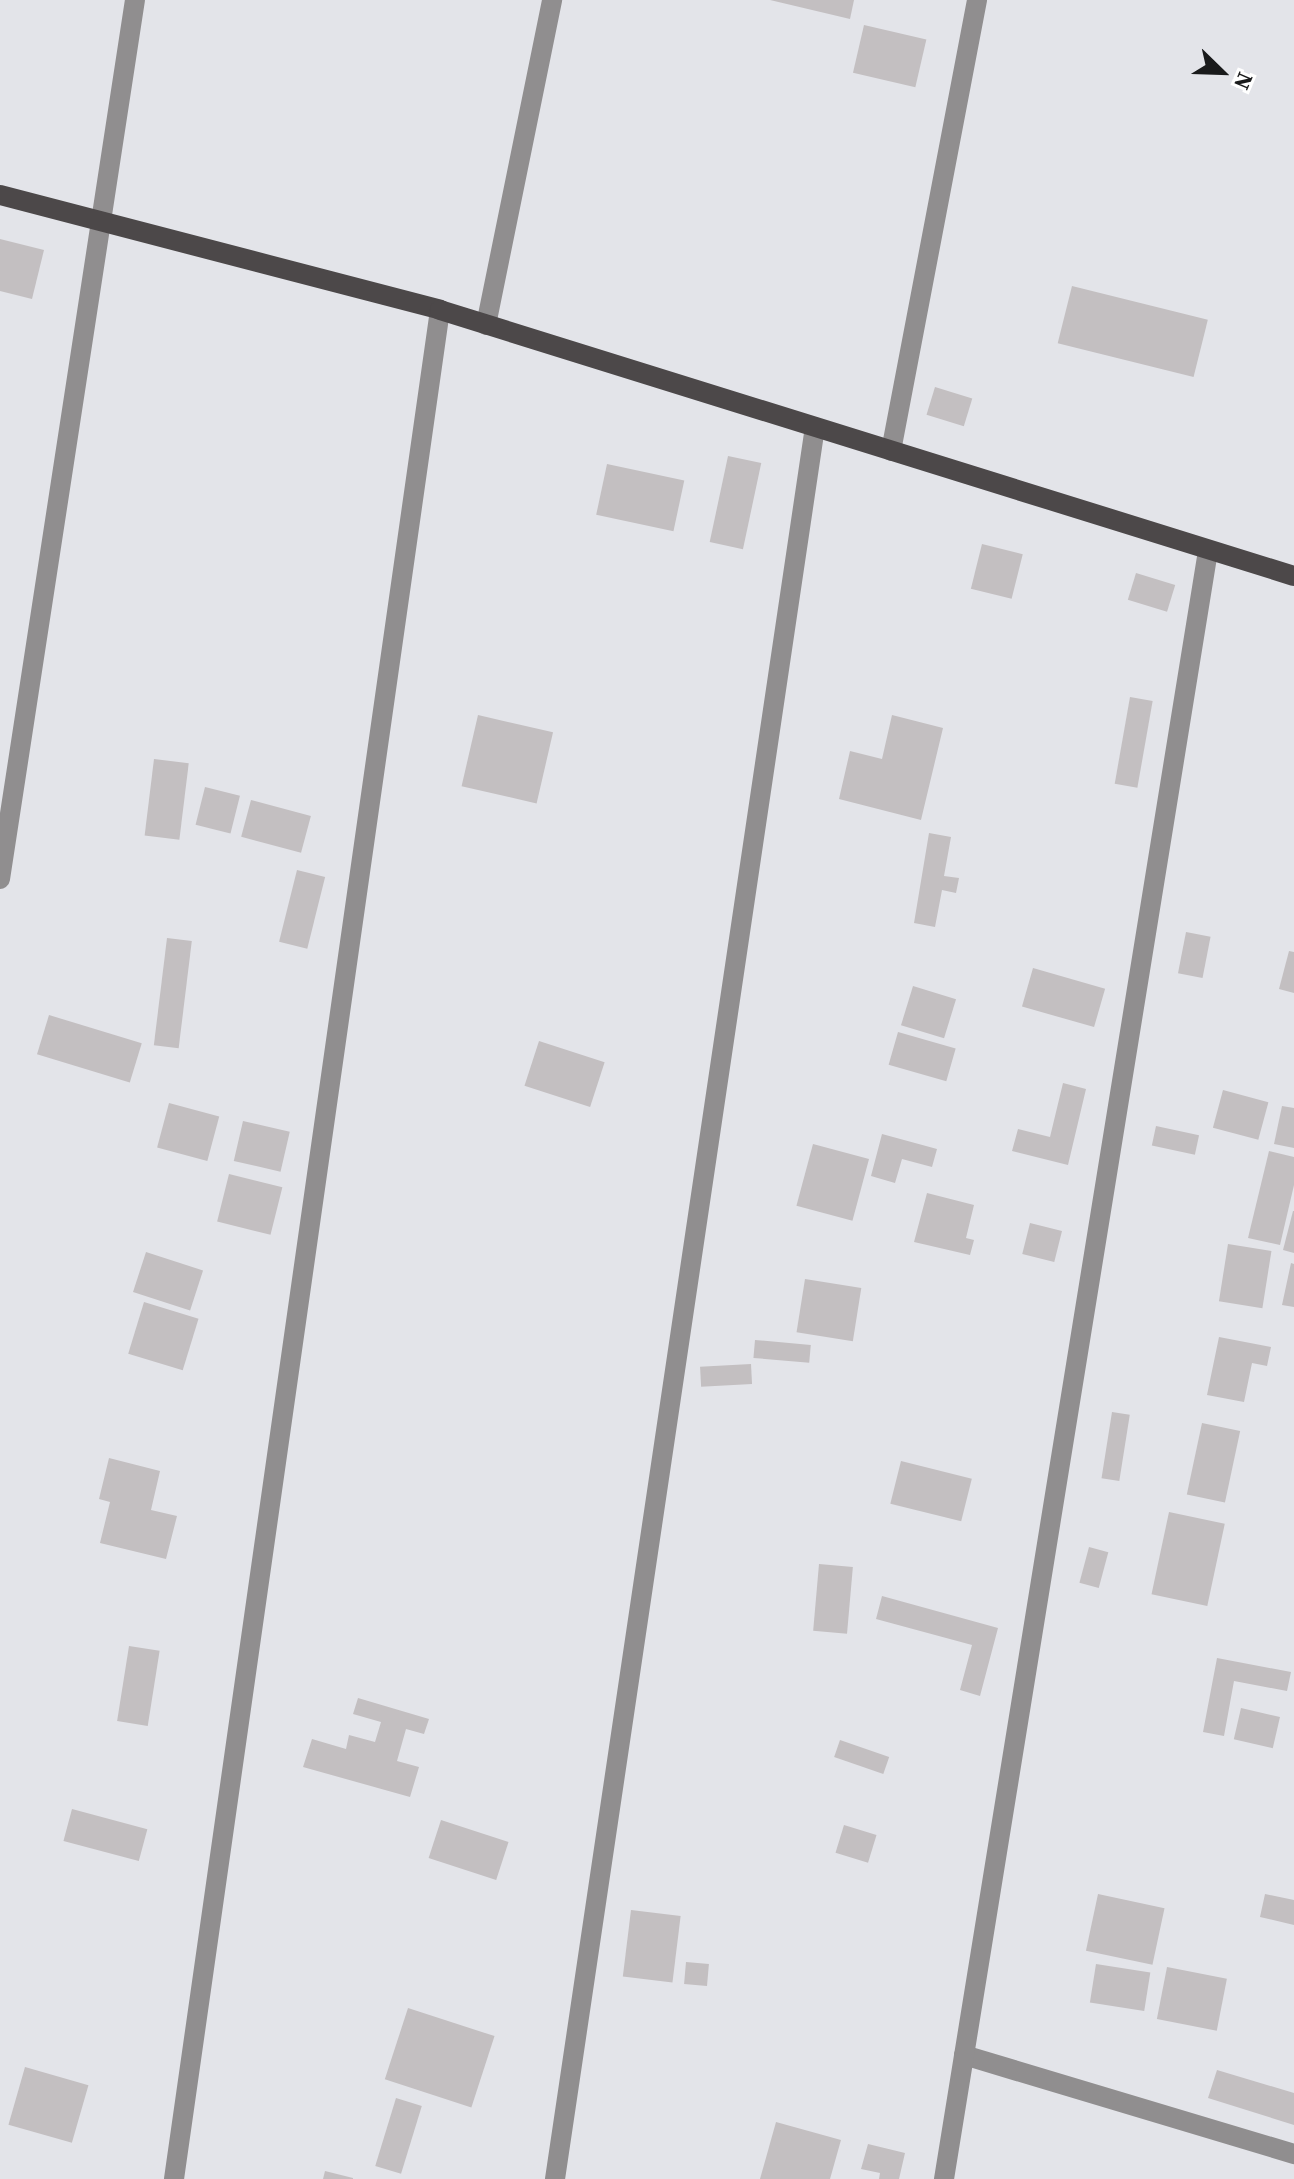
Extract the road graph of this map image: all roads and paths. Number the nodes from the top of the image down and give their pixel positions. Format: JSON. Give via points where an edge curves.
{"nodes":[{"id":1,"x":135,"y":0,"type":"edge"},
{"id":2,"x":552,"y":0,"type":"edge"},
{"id":3,"x":977,"y":0,"type":"edge"},
{"id":4,"x":0,"y":195,"type":"edge"},
{"id":5,"x":100,"y":221,"type":"junction"},
{"id":6,"x":440,"y":310,"type":"junction"},
{"id":7,"x":486,"y":325,"type":"junction"},
{"id":8,"x":815,"y":427,"type":"junction"},
{"id":9,"x":891,"y":451,"type":"junction"},
{"id":10,"x":1208,"y":550,"type":"junction"},
{"id":11,"x":1294,"y":576,"type":"edge"},
{"id":12,"x":0,"y":879,"type":"edge"},
{"id":13,"x":964,"y":2055,"type":"junction"},
{"id":14,"x":1294,"y":2154,"type":"edge"},
{"id":15,"x":174,"y":2179,"type":"edge"},
{"id":16,"x":555,"y":2179,"type":"edge"},
{"id":17,"x":944,"y":2179,"type":"edge"}],
"edges":[{"from":1,"to":5,"type":"street"},
{"from":2,"to":7,"type":"street"},
{"from":3,"to":9,"type":"street"},
{"from":4,"to":5,"type":"main road"},
{"from":5,"to":6,"type":"main road"},
{"from":5,"to":12,"type":"street"},
{"from":6,"to":7,"type":"main road"},
{"from":6,"to":15,"type":"street"},
{"from":7,"to":8,"type":"main road"},
{"from":8,"to":9,"type":"main road"},
{"from":8,"to":16,"type":"street"},
{"from":9,"to":10,"type":"main road"},
{"from":10,"to":11,"type":"main road"},
{"from":10,"to":13,"type":"street"},
{"from":13,"to":14,"type":"street"},
{"from":13,"to":17,"type":"street"}]}
